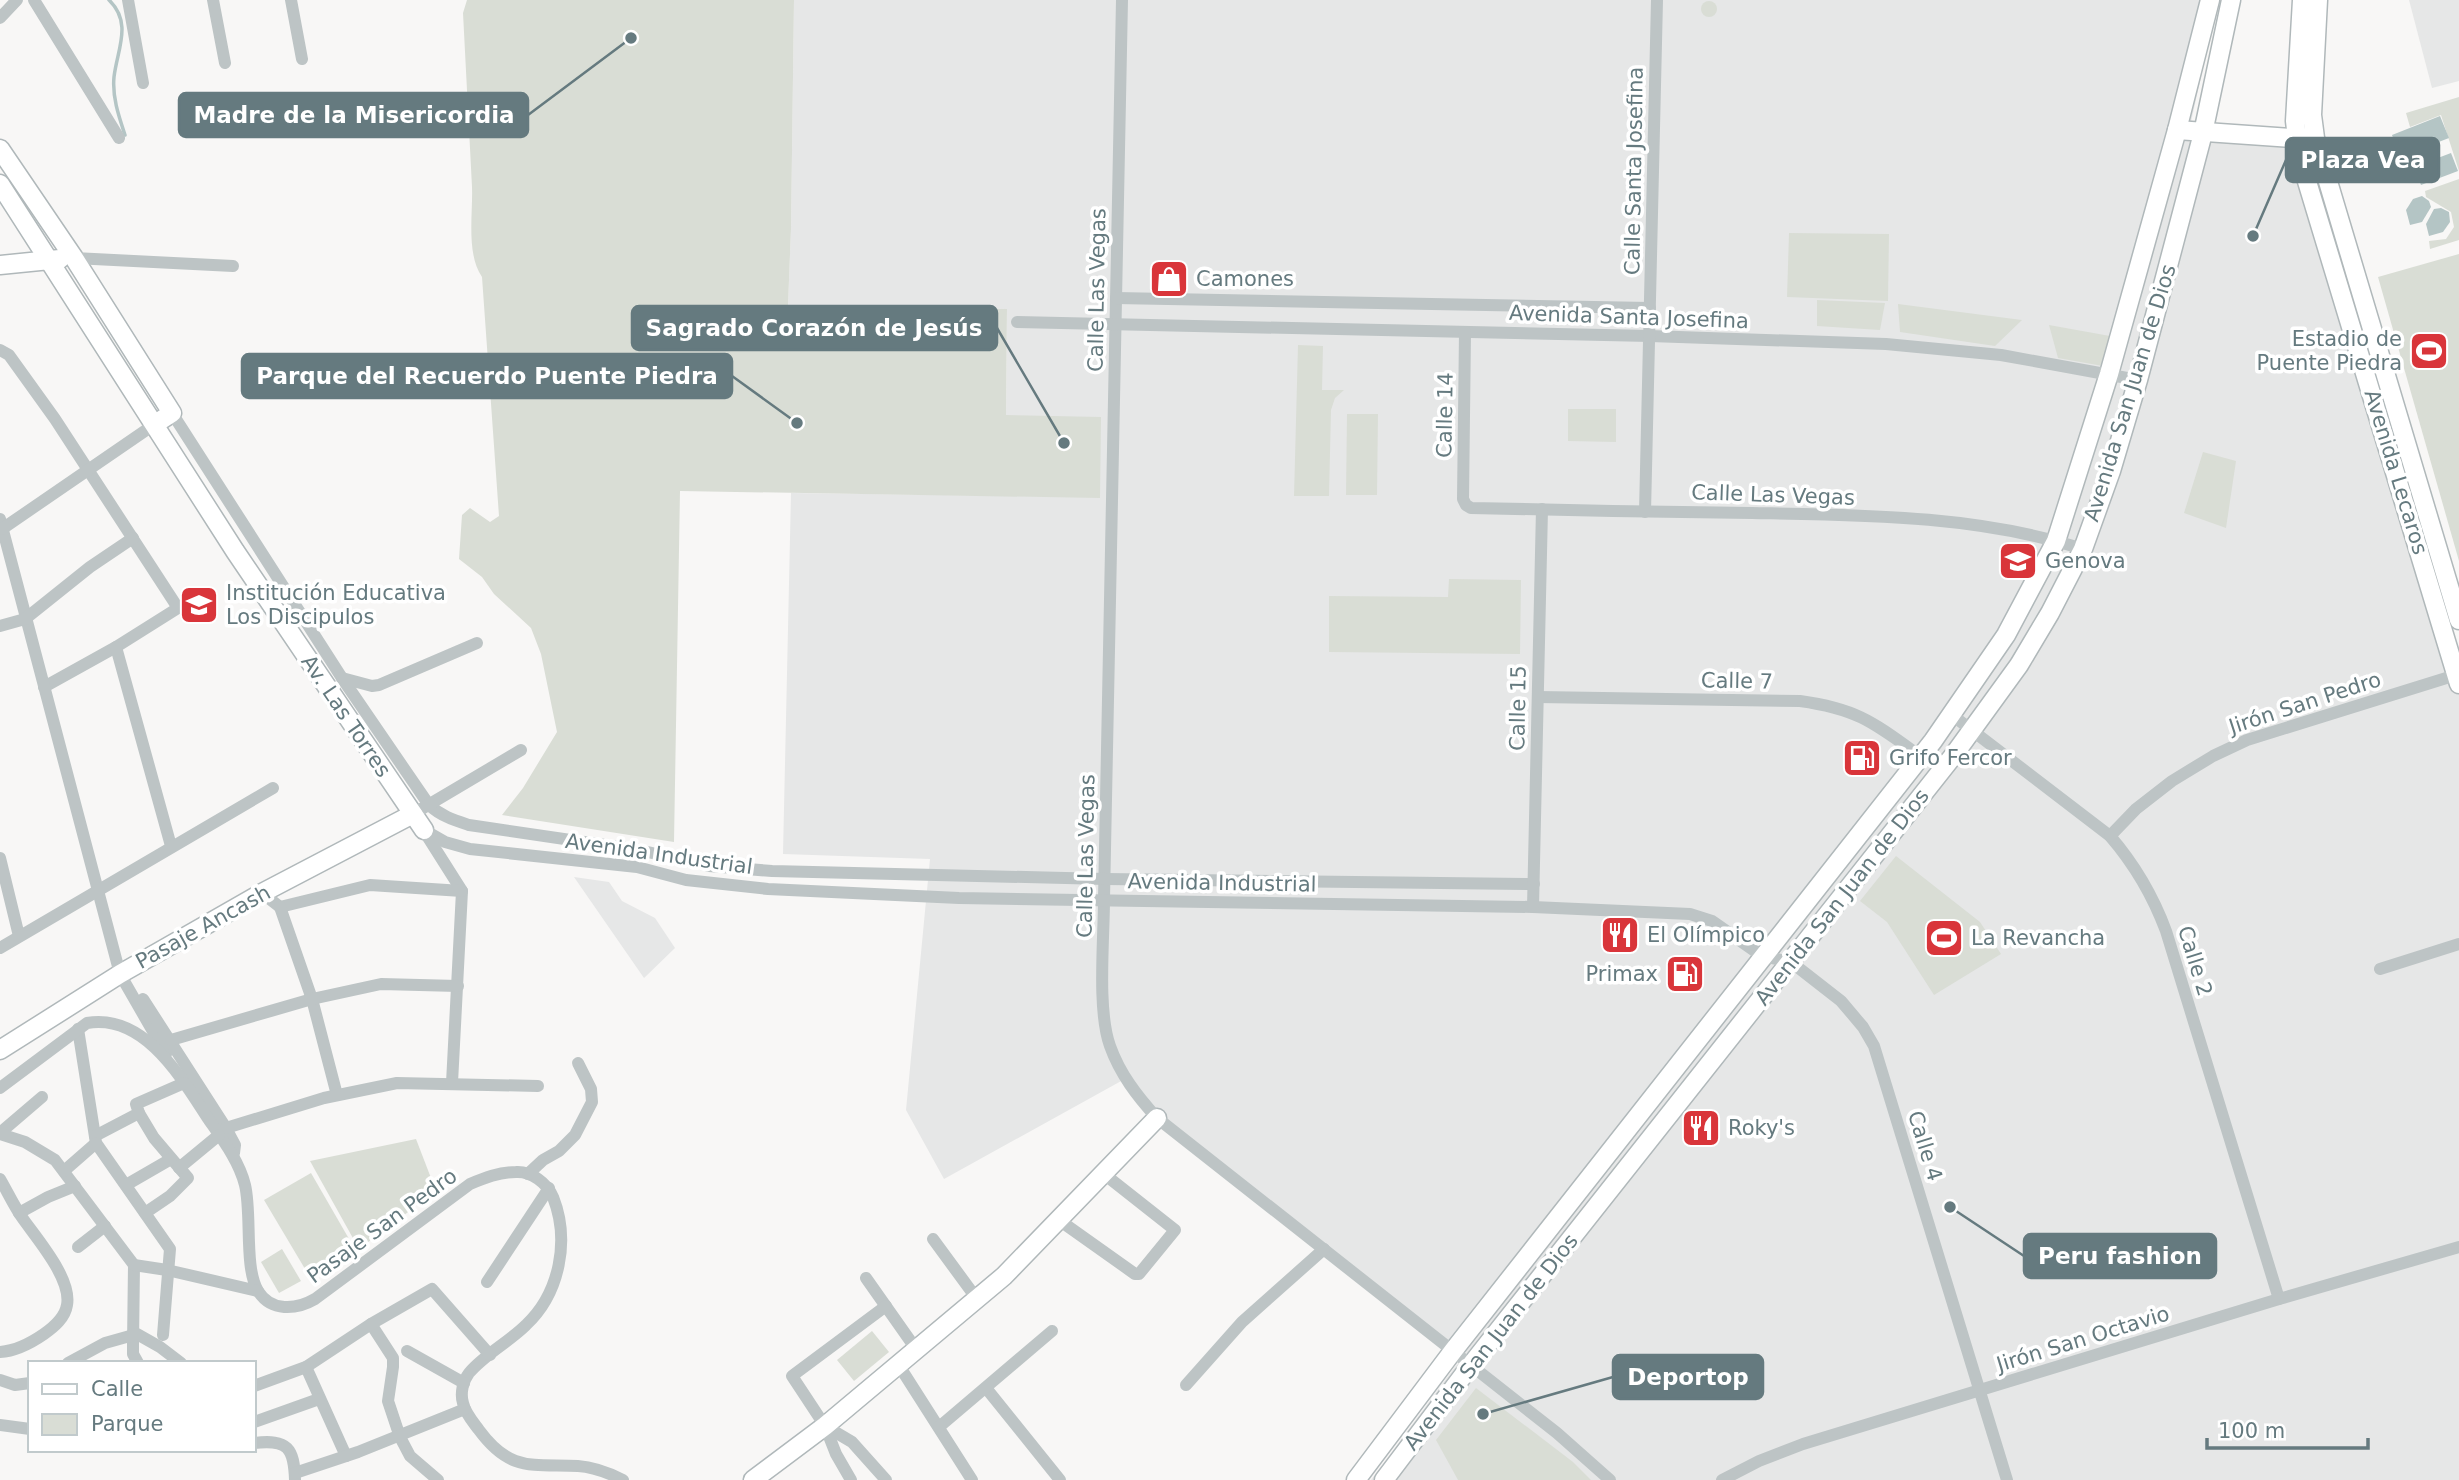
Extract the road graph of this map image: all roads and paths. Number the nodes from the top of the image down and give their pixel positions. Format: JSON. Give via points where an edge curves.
{"nodes":[{"id":1,"x":17,"y":0,"type":"edge"},
{"id":2,"x":34,"y":0,"type":"edge"},
{"id":3,"x":128,"y":0,"type":"edge"},
{"id":4,"x":213,"y":0,"type":"edge"},
{"id":5,"x":291,"y":0,"type":"edge"},
{"id":6,"x":1122,"y":0,"type":"edge"},
{"id":7,"x":1657,"y":0,"type":"edge"},
{"id":8,"x":2210,"y":0,"type":"edge"},
{"id":9,"x":2231,"y":0,"type":"edge"},
{"id":10,"x":2302,"y":0,"type":"edge"},
{"id":11,"x":2318,"y":0,"type":"edge"},
{"id":12,"x":0,"y":18,"type":"edge"},
{"id":13,"x":302,"y":59,"type":"dead end"},
{"id":14,"x":225,"y":63,"type":"dead end"},
{"id":15,"x":143,"y":83,"type":"dead end"},
{"id":16,"x":2177,"y":130,"type":"junction"},
{"id":17,"x":2203,"y":133,"type":"junction"},
{"id":18,"x":119,"y":138,"type":"dead end"},
{"id":19,"x":2315,"y":138,"type":"junction"},
{"id":20,"x":2296,"y":140,"type":"junction"},
{"id":21,"x":0,"y":149,"type":"edge"},
{"id":22,"x":0,"y":184,"type":"edge"},
{"id":23,"x":74,"y":258,"type":"junction"},
{"id":24,"x":49,"y":259,"type":"junction"},
{"id":25,"x":0,"y":265,"type":"edge"},
{"id":26,"x":233,"y":265,"type":"dead end"},
{"id":27,"x":1116,"y":298,"type":"junction"},
{"id":28,"x":1650,"y":308,"type":"junction"},
{"id":29,"x":1017,"y":322,"type":"dead end"},
{"id":30,"x":1116,"y":324,"type":"junction"},
{"id":31,"x":1465,"y":332,"type":"junction"},
{"id":32,"x":1650,"y":336,"type":"junction"},
{"id":33,"x":0,"y":351,"type":"edge"},
{"id":34,"x":2109,"y":374,"type":"junction"},
{"id":35,"x":2138,"y":380,"type":"junction"},
{"id":36,"x":172,"y":413,"type":"junction"},
{"id":37,"x":155,"y":424,"type":"junction"},
{"id":38,"x":87,"y":471,"type":"junction"},
{"id":39,"x":1463,"y":499,"type":"joint"},
{"id":40,"x":1542,"y":509,"type":"junction"},
{"id":41,"x":1645,"y":512,"type":"junction"},
{"id":42,"x":1,"y":524,"type":"edge"},
{"id":43,"x":133,"y":538,"type":"junction"},
{"id":44,"x":2056,"y":541,"type":"junction"},
{"id":45,"x":2083,"y":549,"type":"junction"},
{"id":46,"x":25,"y":619,"type":"junction"},
{"id":47,"x":2459,"y":620,"type":"edge"},
{"id":48,"x":0,"y":626,"type":"edge"},
{"id":49,"x":477,"y":643,"type":"dead end"},
{"id":50,"x":116,"y":647,"type":"junction"},
{"id":51,"x":342,"y":678,"type":"junction"},
{"id":52,"x":2458,"y":680,"type":"edge"},
{"id":53,"x":44,"y":687,"type":"junction"},
{"id":54,"x":1538,"y":697,"type":"junction"},
{"id":55,"x":1952,"y":715,"type":"junction"},
{"id":56,"x":1972,"y":730,"type":"junction"},
{"id":57,"x":1933,"y":741,"type":"junction"},
{"id":58,"x":521,"y":750,"type":"dead end"},
{"id":59,"x":1953,"y":756,"type":"junction"},
{"id":60,"x":1920,"y":757,"type":"junction"},
{"id":61,"x":273,"y":788,"type":"dead end"},
{"id":62,"x":429,"y":805,"type":"junction"},
{"id":63,"x":413,"y":814,"type":"junction"},
{"id":64,"x":424,"y":831,"type":"junction"},
{"id":65,"x":2110,"y":836,"type":"junction"},
{"id":66,"x":171,"y":846,"type":"junction"},
{"id":67,"x":0,"y":858,"type":"edge"},
{"id":68,"x":1105,"y":879,"type":"junction"},
{"id":69,"x":1534,"y":884,"type":"junction"},
{"id":70,"x":96,"y":890,"type":"junction"},
{"id":71,"x":462,"y":891,"type":"junction"},
{"id":72,"x":262,"y":893,"type":"junction"},
{"id":73,"x":1104,"y":899,"type":"junction"},
{"id":74,"x":280,"y":907,"type":"junction"},
{"id":75,"x":1534,"y":907,"type":"junction"},
{"id":76,"x":19,"y":936,"type":"junction"},
{"id":77,"x":2459,"y":944,"type":"edge"},
{"id":78,"x":0,"y":948,"type":"edge"},
{"id":79,"x":1762,"y":956,"type":"junction"},
{"id":80,"x":1791,"y":962,"type":"junction"},
{"id":81,"x":2381,"y":969,"type":"dead end"},
{"id":82,"x":120,"y":974,"type":"junction"},
{"id":83,"x":458,"y":986,"type":"junction"},
{"id":84,"x":312,"y":999,"type":"junction"},
{"id":85,"x":78,"y":1029,"type":"junction"},
{"id":86,"x":171,"y":1040,"type":"junction"},
{"id":87,"x":0,"y":1050,"type":"edge"},
{"id":88,"x":578,"y":1063,"type":"dead end"},
{"id":89,"x":180,"y":1078,"type":"junction"},
{"id":90,"x":452,"y":1083,"type":"junction"},
{"id":91,"x":538,"y":1086,"type":"dead end"},
{"id":92,"x":0,"y":1088,"type":"edge"},
{"id":93,"x":337,"y":1095,"type":"junction"},
{"id":94,"x":42,"y":1097,"type":"dead end"},
{"id":95,"x":139,"y":1113,"type":"junction"},
{"id":96,"x":1157,"y":1118,"type":"junction"},
{"id":97,"x":223,"y":1132,"type":"junction"},
{"id":98,"x":0,"y":1134,"type":"edge"},
{"id":99,"x":95,"y":1140,"type":"junction"},
{"id":100,"x":175,"y":1163,"type":"junction"},
{"id":101,"x":64,"y":1171,"type":"junction"},
{"id":102,"x":528,"y":1174,"type":"junction"},
{"id":103,"x":1104,"y":1174,"type":"junction"},
{"id":104,"x":0,"y":1179,"type":"edge"},
{"id":105,"x":126,"y":1185,"type":"junction"},
{"id":106,"x":75,"y":1186,"type":"junction"},
{"id":107,"x":549,"y":1188,"type":"junction"},
{"id":108,"x":19,"y":1213,"type":"junction"},
{"id":109,"x":145,"y":1213,"type":"junction"},
{"id":110,"x":1059,"y":1220,"type":"junction"},
{"id":111,"x":105,"y":1226,"type":"junction"},
{"id":112,"x":933,"y":1239,"type":"dead end"},
{"id":113,"x":78,"y":1247,"type":"dead end"},
{"id":114,"x":2459,"y":1247,"type":"edge"},
{"id":115,"x":1324,"y":1249,"type":"junction"},
{"id":116,"x":134,"y":1265,"type":"junction"},
{"id":117,"x":167,"y":1270,"type":"junction"},
{"id":118,"x":866,"y":1278,"type":"dead end"},
{"id":119,"x":487,"y":1282,"type":"dead end"},
{"id":120,"x":258,"y":1291,"type":"junction"},
{"id":121,"x":977,"y":1299,"type":"junction"},
{"id":122,"x":2279,"y":1299,"type":"junction"},
{"id":123,"x":886,"y":1306,"type":"junction"},
{"id":124,"x":370,"y":1324,"type":"junction"},
{"id":125,"x":1052,"y":1331,"type":"dead end"},
{"id":126,"x":134,"y":1335,"type":"junction"},
{"id":127,"x":163,"y":1335,"type":"dead end"},
{"id":128,"x":916,"y":1349,"type":"junction"},
{"id":129,"x":407,"y":1351,"type":"dead end"},
{"id":130,"x":1453,"y":1351,"type":"junction"},
{"id":131,"x":0,"y":1352,"type":"edge"},
{"id":132,"x":490,"y":1355,"type":"junction"},
{"id":133,"x":72,"y":1361,"type":"edge"},
{"id":134,"x":137,"y":1361,"type":"edge"},
{"id":135,"x":178,"y":1361,"type":"edge"},
{"id":136,"x":898,"y":1364,"type":"junction"},
{"id":137,"x":1471,"y":1365,"type":"junction"},
{"id":138,"x":306,"y":1367,"type":"junction"},
{"id":139,"x":0,"y":1380,"type":"edge"},
{"id":140,"x":28,"y":1383,"type":"edge"},
{"id":141,"x":464,"y":1383,"type":"junction"},
{"id":142,"x":256,"y":1385,"type":"edge"},
{"id":143,"x":1186,"y":1385,"type":"dead end"},
{"id":144,"x":986,"y":1388,"type":"junction"},
{"id":145,"x":1979,"y":1391,"type":"junction"},
{"id":146,"x":319,"y":1399,"type":"junction"},
{"id":147,"x":465,"y":1409,"type":"junction"},
{"id":148,"x":256,"y":1421,"type":"edge"},
{"id":149,"x":0,"y":1425,"type":"edge"},
{"id":150,"x":825,"y":1426,"type":"junction"},
{"id":151,"x":939,"y":1427,"type":"junction"},
{"id":152,"x":28,"y":1429,"type":"edge"},
{"id":153,"x":400,"y":1437,"type":"junction"},
{"id":154,"x":256,"y":1443,"type":"edge"},
{"id":155,"x":346,"y":1456,"type":"junction"},
{"id":156,"x":295,"y":1477,"type":"edge"},
{"id":157,"x":760,"y":1478,"type":"edge"},
{"id":158,"x":438,"y":1480,"type":"edge"},
{"id":159,"x":623,"y":1480,"type":"edge"},
{"id":160,"x":851,"y":1480,"type":"edge"},
{"id":161,"x":886,"y":1480,"type":"edge"},
{"id":162,"x":972,"y":1480,"type":"edge"},
{"id":163,"x":1060,"y":1480,"type":"edge"},
{"id":164,"x":1356,"y":1480,"type":"edge"},
{"id":165,"x":1384,"y":1480,"type":"edge"},
{"id":166,"x":1610,"y":1480,"type":"edge"},
{"id":167,"x":1722,"y":1480,"type":"edge"},
{"id":168,"x":2007,"y":1480,"type":"edge"}],
"edges":[{"from":1,"to":12,"type":"street"},
{"from":2,"to":18,"type":"street"},
{"from":3,"to":15,"type":"street"},
{"from":4,"to":14,"type":"street"},
{"from":5,"to":13,"type":"street"},
{"from":6,"to":27,"type":"street","name":"Calle Las Vegas"},
{"from":7,"to":28,"type":"street","name":"Calle Santa Josefina"},
{"from":8,"to":16,"type":"main road","name":"Avenida San Juan de Dios"},
{"from":9,"to":17,"type":"main road","name":"Avenida San Juan de Dios"},
{"from":10,"to":20,"type":"main road","name":"Avenida Lecaros"},
{"from":11,"to":19,"type":"main road","name":"Avenida Lecaros"},
{"from":16,"to":17,"type":"main road"},
{"from":16,"to":34,"type":"main road","name":"Avenida San Juan de Dios"},
{"from":17,"to":20,"type":"main road"},
{"from":17,"to":35,"type":"main road","name":"Avenida San Juan de Dios"},
{"from":19,"to":20,"type":"main road"},
{"from":19,"to":47,"type":"main road","name":"Avenida Lecaros"},
{"from":20,"to":52,"type":"main road","name":"Avenida Lecaros"},
{"from":21,"to":23,"type":"main road","name":"Av. Las Torres"},
{"from":22,"to":24,"type":"main road","name":"Av. Las Torres"},
{"from":23,"to":24,"type":"main road"},
{"from":23,"to":26,"type":"street"},
{"from":23,"to":36,"type":"main road","name":"Av. Las Torres"},
{"from":24,"to":25,"type":"main road"},
{"from":24,"to":37,"type":"main road","name":"Av. Las Torres"},
{"from":27,"to":28,"type":"street","name":"Avenida Santa Josefina"},
{"from":27,"to":30,"type":"street","name":"Calle Las Vegas"},
{"from":28,"to":32,"type":"street","name":"Calle Santa Josefina"},
{"from":29,"to":30,"type":"street","name":"Avenida Santa Josefina"},
{"from":30,"to":31,"type":"street","name":"Avenida Santa Josefina"},
{"from":30,"to":68,"type":"street","name":"Calle Las Vegas"},
{"from":31,"to":32,"type":"street","name":"Avenida Santa Josefina"},
{"from":31,"to":39,"type":"street","name":"Calle 14"},
{"from":32,"to":34,"type":"street","name":"Avenida Santa Josefina","via":[[1885,344],[2001,355]]},
{"from":32,"to":41,"type":"street","name":"Calle Santa Josefina"},
{"from":33,"to":38,"type":"street","via":[[9,355]]},
{"from":34,"to":35,"type":"street","name":"Avenida Santa Josefina"},
{"from":34,"to":44,"type":"main road","name":"Avenida San Juan de Dios"},
{"from":35,"to":45,"type":"main road","name":"Avenida San Juan de Dios"},
{"from":36,"to":37,"type":"main road"},
{"from":36,"to":51,"type":"street","name":"Av. Las Torres"},
{"from":37,"to":38,"type":"street"},
{"from":37,"to":63,"type":"main road","name":"Av. Las Torres"},
{"from":38,"to":42,"type":"street"},
{"from":38,"to":43,"type":"street"},
{"from":39,"to":40,"type":"street","name":"Calle Las Vegas","via":[[1471,508]]},
{"from":40,"to":41,"type":"street","name":"Calle Las Vegas"},
{"from":40,"to":54,"type":"street","name":"Calle 15"},
{"from":41,"to":44,"type":"street","name":"Calle Las Vegas","via":[[1968,523]]},
{"from":42,"to":46,"type":"street"},
{"from":43,"to":46,"type":"street"},
{"from":43,"to":50,"type":"street","via":[[178,608]]},
{"from":44,"to":45,"type":"street","name":"Calle Las Vegas"},
{"from":44,"to":55,"type":"main road","name":"Avenida San Juan de Dios","via":[[2006,635]]},
{"from":45,"to":56,"type":"main road","name":"Avenida San Juan de Dios","via":[[2050,613]]},
{"from":46,"to":48,"type":"street"},
{"from":46,"to":53,"type":"street"},
{"from":49,"to":51,"type":"street","via":[[379,685]]},
{"from":50,"to":53,"type":"street"},
{"from":50,"to":66,"type":"street"},
{"from":51,"to":62,"type":"street","name":"Av. Las Torres"},
{"from":52,"to":65,"type":"street","name":"Jirón San Pedro","via":[[2247,740],[2172,781]]},
{"from":53,"to":70,"type":"street"},
{"from":54,"to":60,"type":"street","name":"Calle 7","via":[[1800,701],[1862,716]]},
{"from":54,"to":69,"type":"street","name":"Calle 15"},
{"from":55,"to":56,"type":"street","name":"Calle 2"},
{"from":55,"to":57,"type":"main road","name":"Avenida San Juan de Dios"},
{"from":56,"to":59,"type":"main road","name":"Avenida San Juan de Dios"},
{"from":56,"to":65,"type":"street","name":"Calle 2"},
{"from":57,"to":59,"type":"main road"},
{"from":57,"to":60,"type":"main road","name":"Avenida San Juan de Dios"},
{"from":58,"to":62,"type":"street"},
{"from":59,"to":80,"type":"main road","name":"Avenida San Juan de Dios"},
{"from":60,"to":79,"type":"main road","name":"Avenida San Juan de Dios"},
{"from":61,"to":66,"type":"street"},
{"from":62,"to":63,"type":"street"},
{"from":62,"to":68,"type":"street","via":[[469,825],[639,850],[709,866]]},
{"from":63,"to":64,"type":"main road","name":"Av. Las Torres"},
{"from":63,"to":72,"type":"main road","name":"Pasaje Ancash"},
{"from":64,"to":71,"type":"street"},
{"from":64,"to":73,"type":"street","name":"Avenida Industrial","via":[[470,849],[637,867],[687,880],[768,889]]},
{"from":65,"to":122,"type":"street","name":"Calle 2","via":[[2148,889],[2166,931]]},
{"from":66,"to":70,"type":"street"},
{"from":67,"to":76,"type":"street"},
{"from":68,"to":69,"type":"street"},
{"from":68,"to":73,"type":"street","name":"Calle Las Vegas"},
{"from":69,"to":75,"type":"street","name":"Calle 15"},
{"from":70,"to":76,"type":"street"},
{"from":70,"to":82,"type":"street"},
{"from":71,"to":74,"type":"street","via":[[370,885]]},
{"from":71,"to":83,"type":"street"},
{"from":72,"to":74,"type":"street"},
{"from":72,"to":82,"type":"main road","name":"Pasaje Ancash"},
{"from":73,"to":75,"type":"street","name":"Avenida Industrial"},
{"from":73,"to":96,"type":"street","name":"Calle Las Vegas","via":[[1103,1021],[1119,1069]]},
{"from":74,"to":84,"type":"street"},
{"from":75,"to":79,"type":"street","name":"Avenida Industrial","via":[[1690,914],[1712,921]]},
{"from":76,"to":78,"type":"street"},
{"from":77,"to":81,"type":"street"},
{"from":79,"to":80,"type":"street","name":"Calle 4"},
{"from":79,"to":130,"type":"main road","name":"Avenida San Juan de Dios"},
{"from":80,"to":137,"type":"main road","name":"Avenida San Juan de Dios"},
{"from":80,"to":145,"type":"street","name":"Calle 4","via":[[1841,1002],[1874,1046]]},
{"from":82,"to":86,"type":"street"},
{"from":82,"to":87,"type":"main road","name":"Pasaje Ancash"},
{"from":82,"to":89,"type":"street"},
{"from":83,"to":84,"type":"street","via":[[387,983]]},
{"from":83,"to":90,"type":"street"},
{"from":84,"to":86,"type":"street"},
{"from":84,"to":93,"type":"street"},
{"from":85,"to":89,"type":"street","via":[[101,1020],[114,1023],[145,1040]]},
{"from":85,"to":92,"type":"street"},
{"from":85,"to":99,"type":"street"},
{"from":86,"to":97,"type":"street"},
{"from":88,"to":102,"type":"street","via":[[592,1102],[575,1135]]},
{"from":89,"to":95,"type":"street","via":[[136,1104]]},
{"from":89,"to":97,"type":"street"},
{"from":90,"to":91,"type":"street"},
{"from":90,"to":93,"type":"street","via":[[397,1083]]},
{"from":93,"to":97,"type":"street"},
{"from":94,"to":98,"type":"street"},
{"from":95,"to":99,"type":"street"},
{"from":95,"to":100,"type":"street"},
{"from":96,"to":103,"type":"main road"},
{"from":96,"to":115,"type":"street","name":"Calle Las Vegas"},
{"from":97,"to":100,"type":"street"},
{"from":97,"to":120,"type":"street","via":[[235,1145],[233,1157],[247,1195]]},
{"from":98,"to":101,"type":"street","via":[[25,1142]]},
{"from":99,"to":101,"type":"street"},
{"from":99,"to":105,"type":"street"},
{"from":100,"to":105,"type":"street"},
{"from":100,"to":109,"type":"street","via":[[188,1178]]},
{"from":101,"to":106,"type":"street"},
{"from":102,"to":107,"type":"street"},
{"from":102,"to":120,"type":"street","name":"Pasaje San Pedro","via":[[504,1173],[470,1184],[306,1304],[277,1306]]},
{"from":103,"to":110,"type":"main road"},
{"from":103,"to":110,"type":"street","via":[[1175,1230],[1139,1274]]},
{"from":104,"to":108,"type":"street"},
{"from":105,"to":109,"type":"street"},
{"from":106,"to":108,"type":"street"},
{"from":106,"to":111,"type":"street"},
{"from":107,"to":119,"type":"street"},
{"from":107,"to":132,"type":"street","via":[[561,1239],[554,1284],[527,1325]]},
{"from":108,"to":131,"type":"street","via":[[60,1273],[67,1306],[52,1329],[26,1345]]},
{"from":109,"to":117,"type":"street","via":[[170,1249]]},
{"from":110,"to":121,"type":"main road"},
{"from":111,"to":113,"type":"street"},
{"from":111,"to":116,"type":"street"},
{"from":112,"to":121,"type":"street"},
{"from":114,"to":122,"type":"street","name":"Jirón San Octavio"},
{"from":115,"to":130,"type":"street","name":"Calle Las Vegas"},
{"from":115,"to":143,"type":"street","via":[[1242,1322]]},
{"from":116,"to":117,"type":"street","name":"Pasaje San Pedro"},
{"from":116,"to":126,"type":"street"},
{"from":117,"to":120,"type":"street","name":"Pasaje San Pedro"},
{"from":117,"to":127,"type":"street"},
{"from":118,"to":123,"type":"street"},
{"from":121,"to":128,"type":"main road"},
{"from":122,"to":145,"type":"street","name":"Jirón San Octavio"},
{"from":123,"to":128,"type":"street"},
{"from":123,"to":150,"type":"street","via":[[792,1376]]},
{"from":124,"to":132,"type":"street","via":[[432,1289]]},
{"from":124,"to":138,"type":"street"},
{"from":124,"to":153,"type":"street","via":[[393,1359],[388,1401]]},
{"from":125,"to":144,"type":"street"},
{"from":126,"to":133,"type":"street","via":[[98,1346]]},
{"from":126,"to":134,"type":"street"},
{"from":126,"to":135,"type":"street"},
{"from":128,"to":136,"type":"main road"},
{"from":129,"to":141,"type":"street"},
{"from":130,"to":137,"type":"street","name":"Calle Las Vegas"},
{"from":130,"to":164,"type":"main road","name":"Avenida San Juan de Dios"},
{"from":132,"to":141,"type":"street"},
{"from":136,"to":150,"type":"main road"},
{"from":136,"to":151,"type":"street"},
{"from":137,"to":165,"type":"main road","name":"Avenida San Juan de Dios"},
{"from":137,"to":166,"type":"street","name":"Calle Las Vegas"},
{"from":138,"to":142,"type":"street"},
{"from":138,"to":146,"type":"street"},
{"from":139,"to":140,"type":"street"},
{"from":141,"to":147,"type":"street"},
{"from":144,"to":151,"type":"street"},
{"from":144,"to":163,"type":"street"},
{"from":145,"to":167,"type":"street","name":"Jirón San Octavio","via":[[1778,1453]]},
{"from":145,"to":168,"type":"street","name":"Calle 4"},
{"from":146,"to":148,"type":"street"},
{"from":146,"to":155,"type":"street"},
{"from":147,"to":153,"type":"street"},
{"from":147,"to":159,"type":"street","via":[[491,1447],[507,1459],[542,1467],[580,1466]]},
{"from":149,"to":152,"type":"street"},
{"from":150,"to":157,"type":"main road"},
{"from":150,"to":160,"type":"street"},
{"from":150,"to":161,"type":"street","via":[[852,1442]]},
{"from":151,"to":162,"type":"street"},
{"from":153,"to":155,"type":"street"},
{"from":153,"to":158,"type":"street","via":[[410,1456]]},
{"from":154,"to":156,"type":"street","via":[[287,1448],[294,1457]]},
{"from":155,"to":156,"type":"street"}]}
